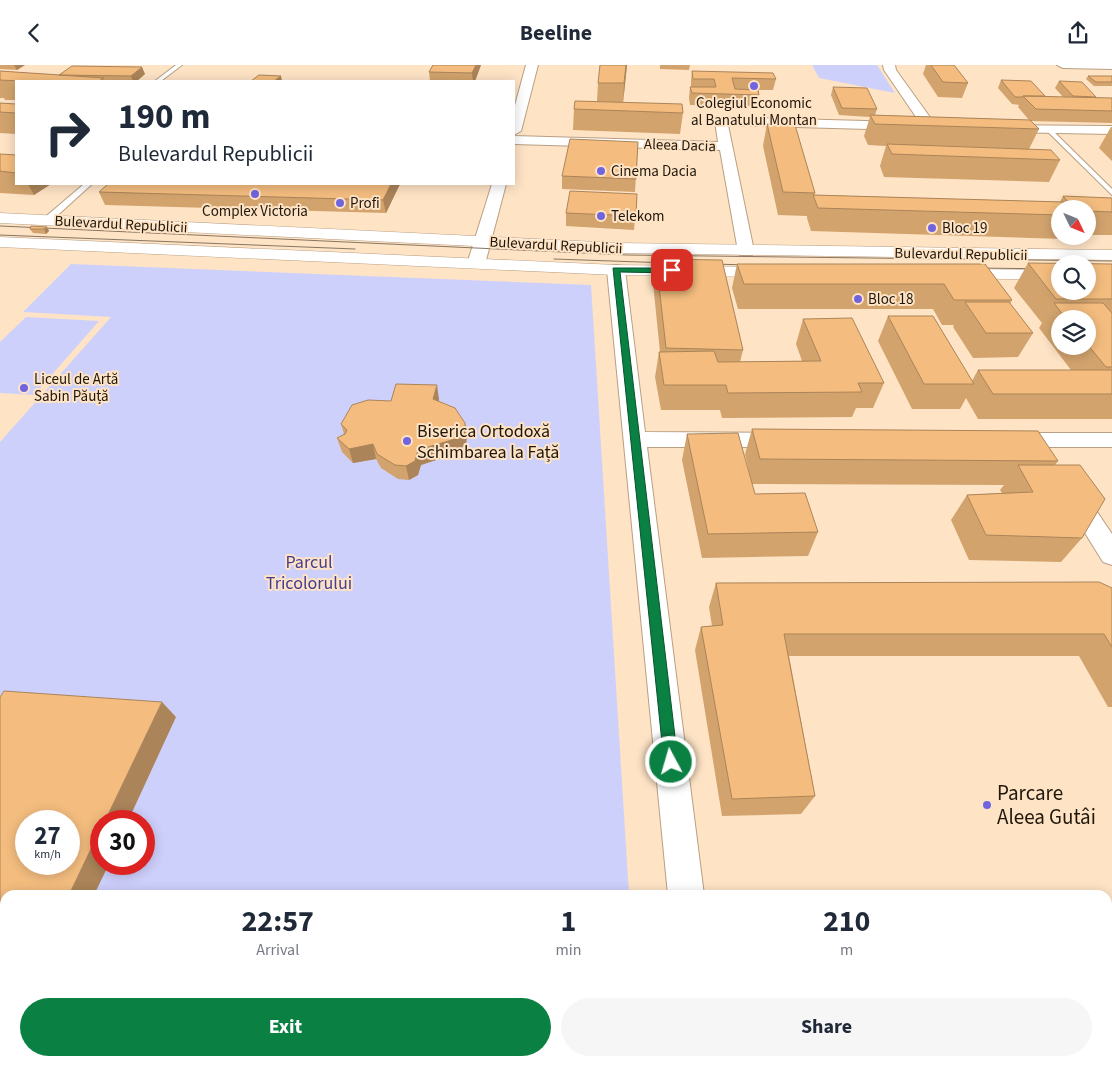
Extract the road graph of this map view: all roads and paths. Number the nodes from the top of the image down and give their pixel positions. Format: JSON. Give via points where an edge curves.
{"nodes":[{"id":1,"x":179,"y":65,"type":"edge"},
{"id":2,"x":532,"y":65,"type":"edge"},
{"id":3,"x":889,"y":65,"type":"edge"},
{"id":4,"x":1063,"y":65,"type":"edge"},
{"id":5,"x":1112,"y":66,"type":"edge"},
{"id":6,"x":159,"y":80,"type":"edge"},
{"id":7,"x":517,"y":106,"type":"edge"},
{"id":8,"x":515,"y":123,"type":"edge"},
{"id":9,"x":988,"y":128,"type":"edge"},
{"id":10,"x":1049,"y":130,"type":"junction"},
{"id":11,"x":1112,"y":130,"type":"edge"},
{"id":12,"x":515,"y":140,"type":"edge"},
{"id":13,"x":726,"y":146,"type":"junction"},
{"id":14,"x":87,"y":185,"type":"edge"},
{"id":15,"x":499,"y":185,"type":"edge"},
{"id":16,"x":1112,"y":193,"type":"edge"},
{"id":17,"x":0,"y":218,"type":"edge"},
{"id":18,"x":46,"y":221,"type":"junction"},
{"id":19,"x":0,"y":242,"type":"edge"},
{"id":20,"x":482,"y":242,"type":"junction"},
{"id":21,"x":746,"y":251,"type":"junction"},
{"id":22,"x":1112,"y":255,"type":"edge"},
{"id":23,"x":476,"y":264,"type":"junction"},
{"id":24,"x":616,"y":269,"type":"junction"},
{"id":25,"x":793,"y":272,"type":"edge"},
{"id":26,"x":942,"y":274,"type":"edge"},
{"id":27,"x":1051,"y":275,"type":"edge"},
{"id":28,"x":635,"y":439,"type":"junction"},
{"id":29,"x":806,"y":440,"type":"edge"},
{"id":30,"x":991,"y":440,"type":"edge"},
{"id":31,"x":1038,"y":440,"type":"junction"},
{"id":32,"x":1112,"y":440,"type":"edge"},
{"id":33,"x":1112,"y":555,"type":"edge"},
{"id":34,"x":685,"y":890,"type":"edge"}],
"edges":[{"from":1,"to":6,"type":"lane"},
{"from":2,"to":7,"type":"street"},
{"from":3,"to":13,"type":"street","name":"Aleea Dacia","via":[[890,71],[935,127],[722,121]]},
{"from":4,"to":5,"type":"street"},
{"from":7,"to":8,"type":"street"},
{"from":9,"to":10,"type":"street"},
{"from":10,"to":11,"type":"street"},
{"from":10,"to":16,"type":"lane"},
{"from":12,"to":13,"type":"street","name":"Aleea Dacia"},
{"from":13,"to":21,"type":"street","name":"Aleea Dacia"},
{"from":14,"to":18,"type":"lane"},
{"from":15,"to":20,"type":"street"},
{"from":17,"to":18,"type":"main road","name":"Bulevardul Republicii"},
{"from":18,"to":20,"type":"main road","name":"Bulevardul Republicii"},
{"from":19,"to":23,"type":"main road","name":"Bulevardul Republicii"},
{"from":20,"to":21,"type":"main road","name":"Bulevardul Republicii"},
{"from":20,"to":23,"type":"street"},
{"from":21,"to":22,"type":"main road","name":"Bulevardul Republicii"},
{"from":23,"to":24,"type":"main road","name":"Bulevardul Republicii"},
{"from":24,"to":25,"type":"main road","name":"Bulevardul Republicii"},
{"from":24,"to":28,"type":"street"},
{"from":26,"to":27,"type":"main road","name":"Bulevardul Republicii"},
{"from":28,"to":29,"type":"street"},
{"from":28,"to":34,"type":"street"},
{"from":30,"to":31,"type":"street"},
{"from":31,"to":32,"type":"street"},
{"from":31,"to":33,"type":"street"}]}
